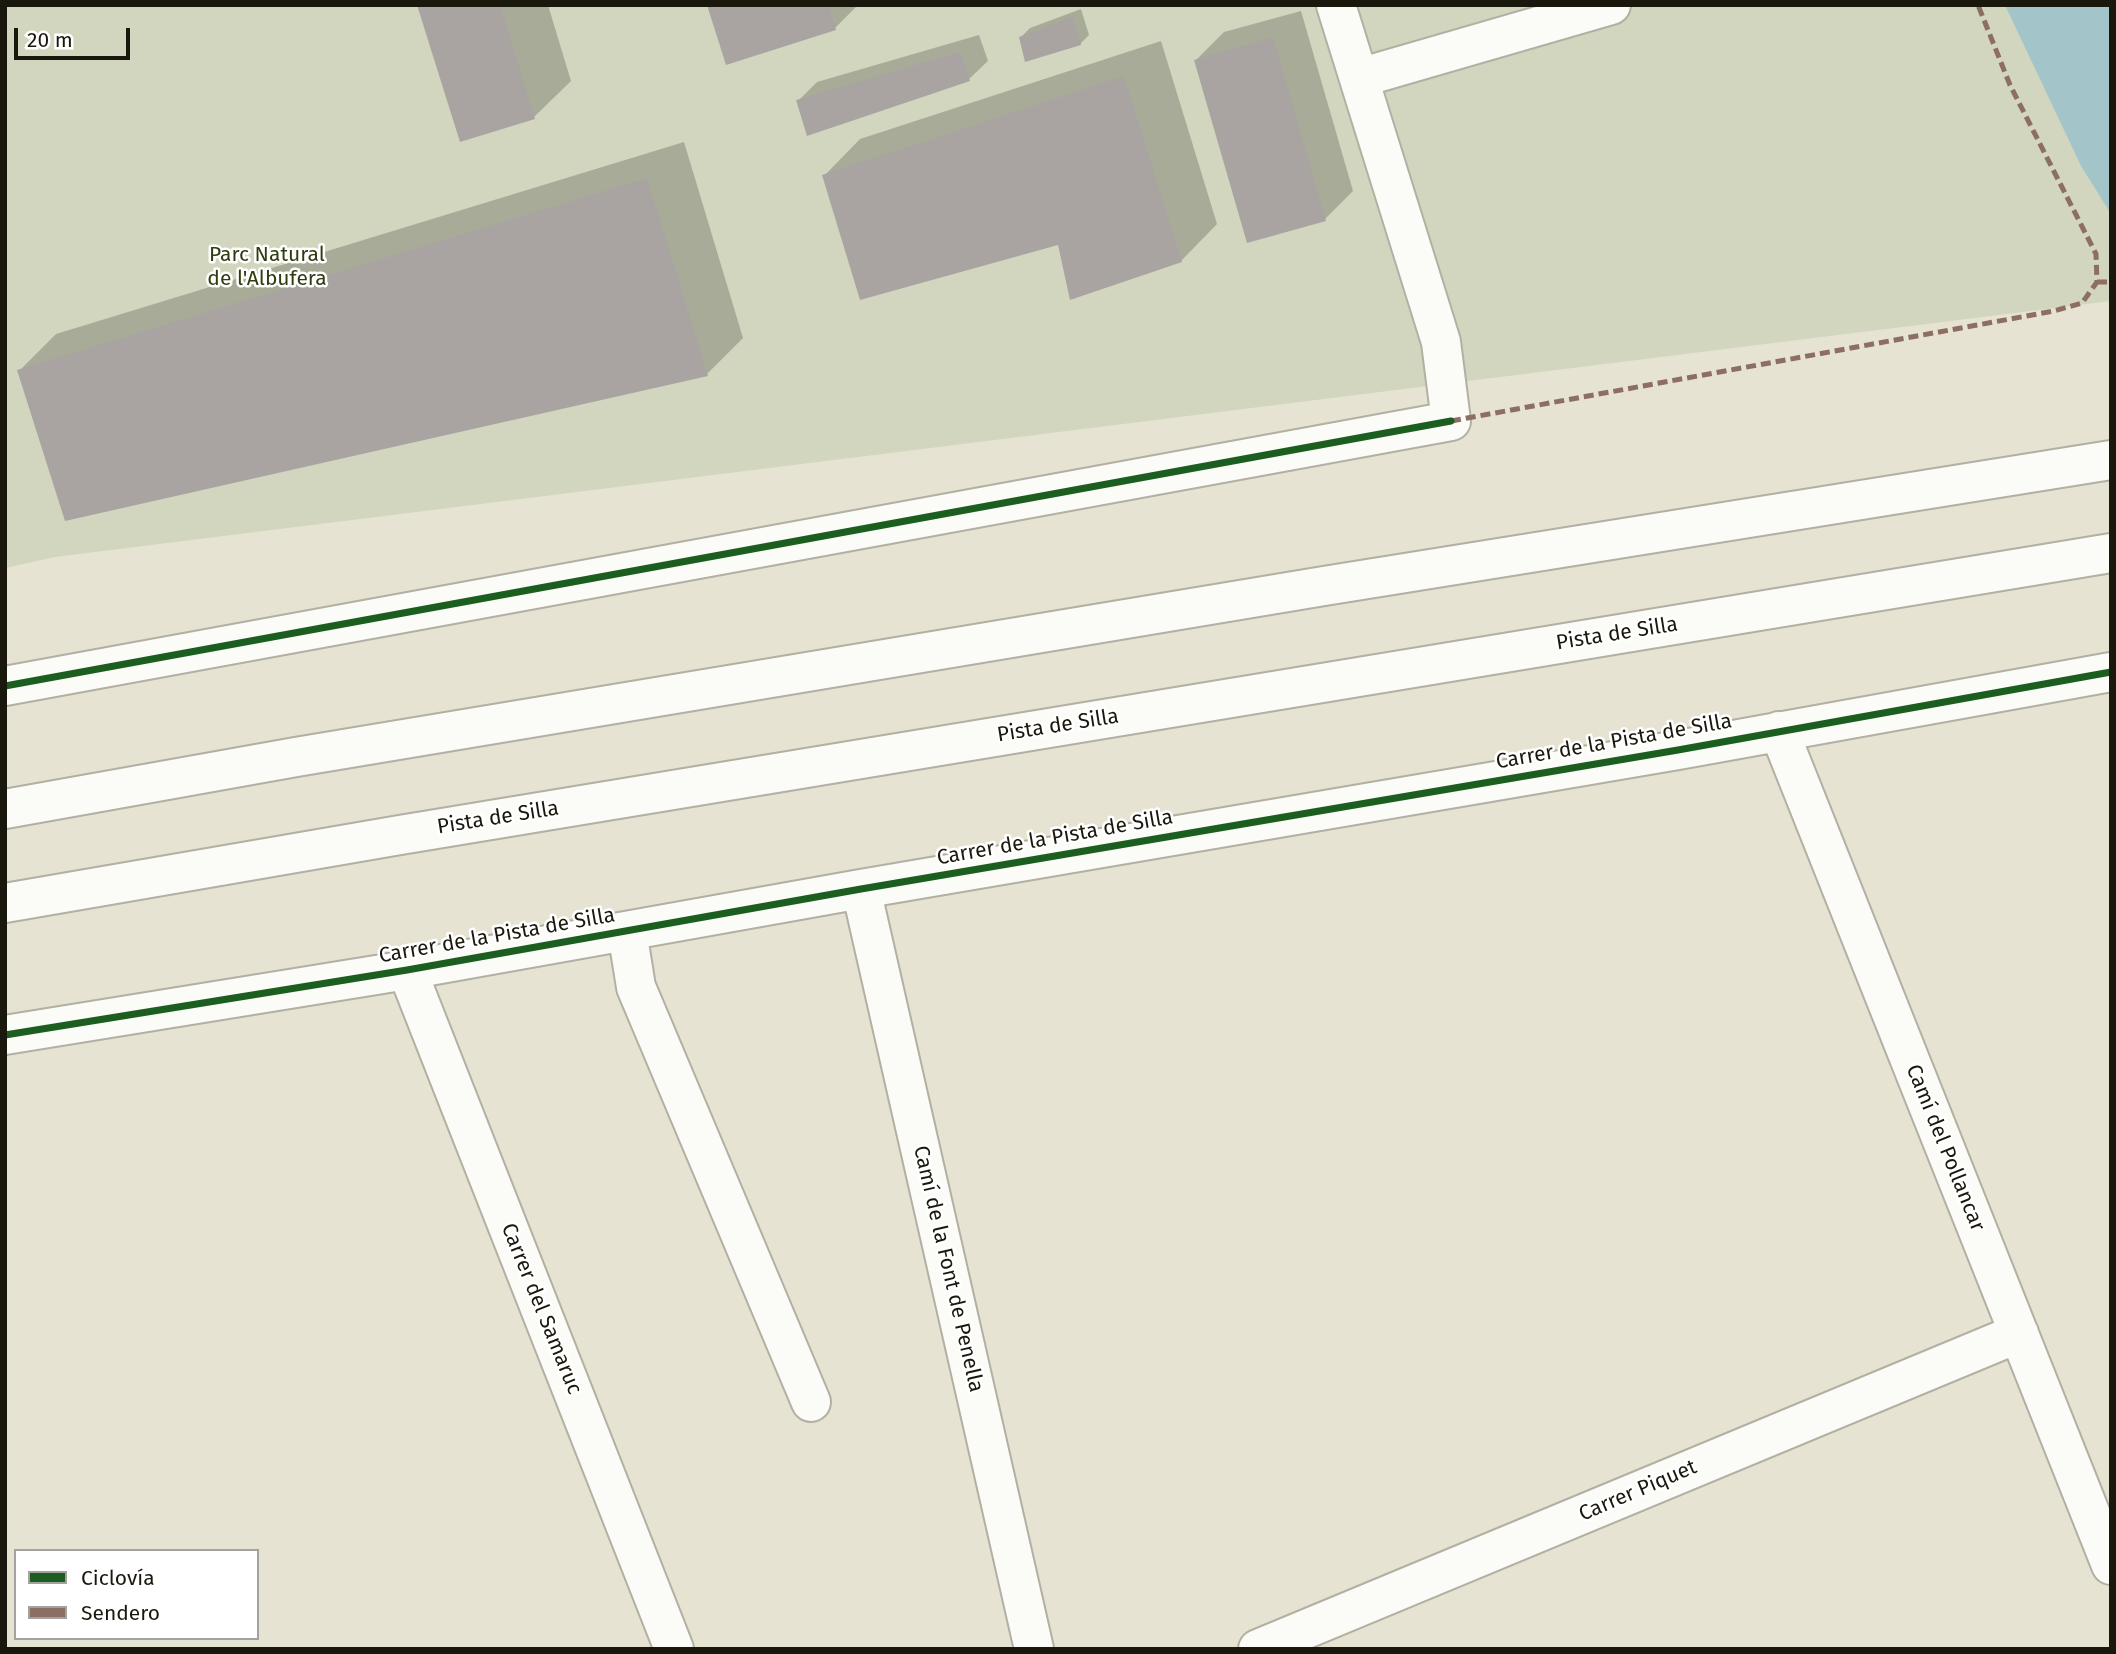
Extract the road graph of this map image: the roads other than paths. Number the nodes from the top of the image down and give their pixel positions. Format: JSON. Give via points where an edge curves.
{"nodes":[{"id":1,"x":1336,"y":5,"type":"edge"},
{"id":2,"x":1611,"y":5,"type":"edge"},
{"id":3,"x":1359,"y":78,"type":"junction"},
{"id":4,"x":2111,"y":460,"type":"edge"},
{"id":5,"x":2111,"y":553,"type":"edge"},
{"id":6,"x":2111,"y":671,"type":"edge"},
{"id":7,"x":5,"y":686,"type":"edge"},
{"id":8,"x":1779,"y":732,"type":"junction"},
{"id":9,"x":5,"y":809,"type":"edge"},
{"id":10,"x":862,"y":889,"type":"junction"},
{"id":11,"x":5,"y":903,"type":"edge"},
{"id":12,"x":627,"y":931,"type":"junction"},
{"id":13,"x":407,"y":970,"type":"junction"},
{"id":14,"x":5,"y":1035,"type":"edge"},
{"id":15,"x":2018,"y":1333,"type":"junction"},
{"id":16,"x":811,"y":1402,"type":"dead end"},
{"id":17,"x":2111,"y":1565,"type":"edge"},
{"id":18,"x":674,"y":1649,"type":"edge"},
{"id":19,"x":1034,"y":1649,"type":"edge"},
{"id":20,"x":1258,"y":1649,"type":"edge"}],
"edges":[{"from":1,"to":3,"type":"main road"},
{"from":2,"to":3,"type":"main road"},
{"from":3,"to":7,"type":"main road","via":[[1441,342],[1451,421]]},
{"from":4,"to":9,"type":"main road","via":[[1297,591]]},
{"from":5,"to":11,"type":"main road","name":"Pista de Silla"},
{"from":6,"to":8,"type":"main road","name":"Carrer de la Pista de Silla"},
{"from":8,"to":10,"type":"main road","name":"Carrer de la Pista de Silla"},
{"from":8,"to":15,"type":"main road","name":"Camí del Pollancar"},
{"from":10,"to":12,"type":"main road","name":"Carrer de la Pista de Silla"},
{"from":10,"to":19,"type":"main road","name":"Camí de la Font de Penella"},
{"from":12,"to":13,"type":"main road","name":"Carrer de la Pista de Silla"},
{"from":12,"to":16,"type":"main road","via":[[636,988]]},
{"from":13,"to":14,"type":"main road","name":"Carrer de la Pista de Silla"},
{"from":13,"to":18,"type":"main road","name":"Carrer del Samaruc"},
{"from":15,"to":17,"type":"main road","name":"Camí del Pollancar"},
{"from":15,"to":20,"type":"main road","name":"Carrer Piquet"}]}
